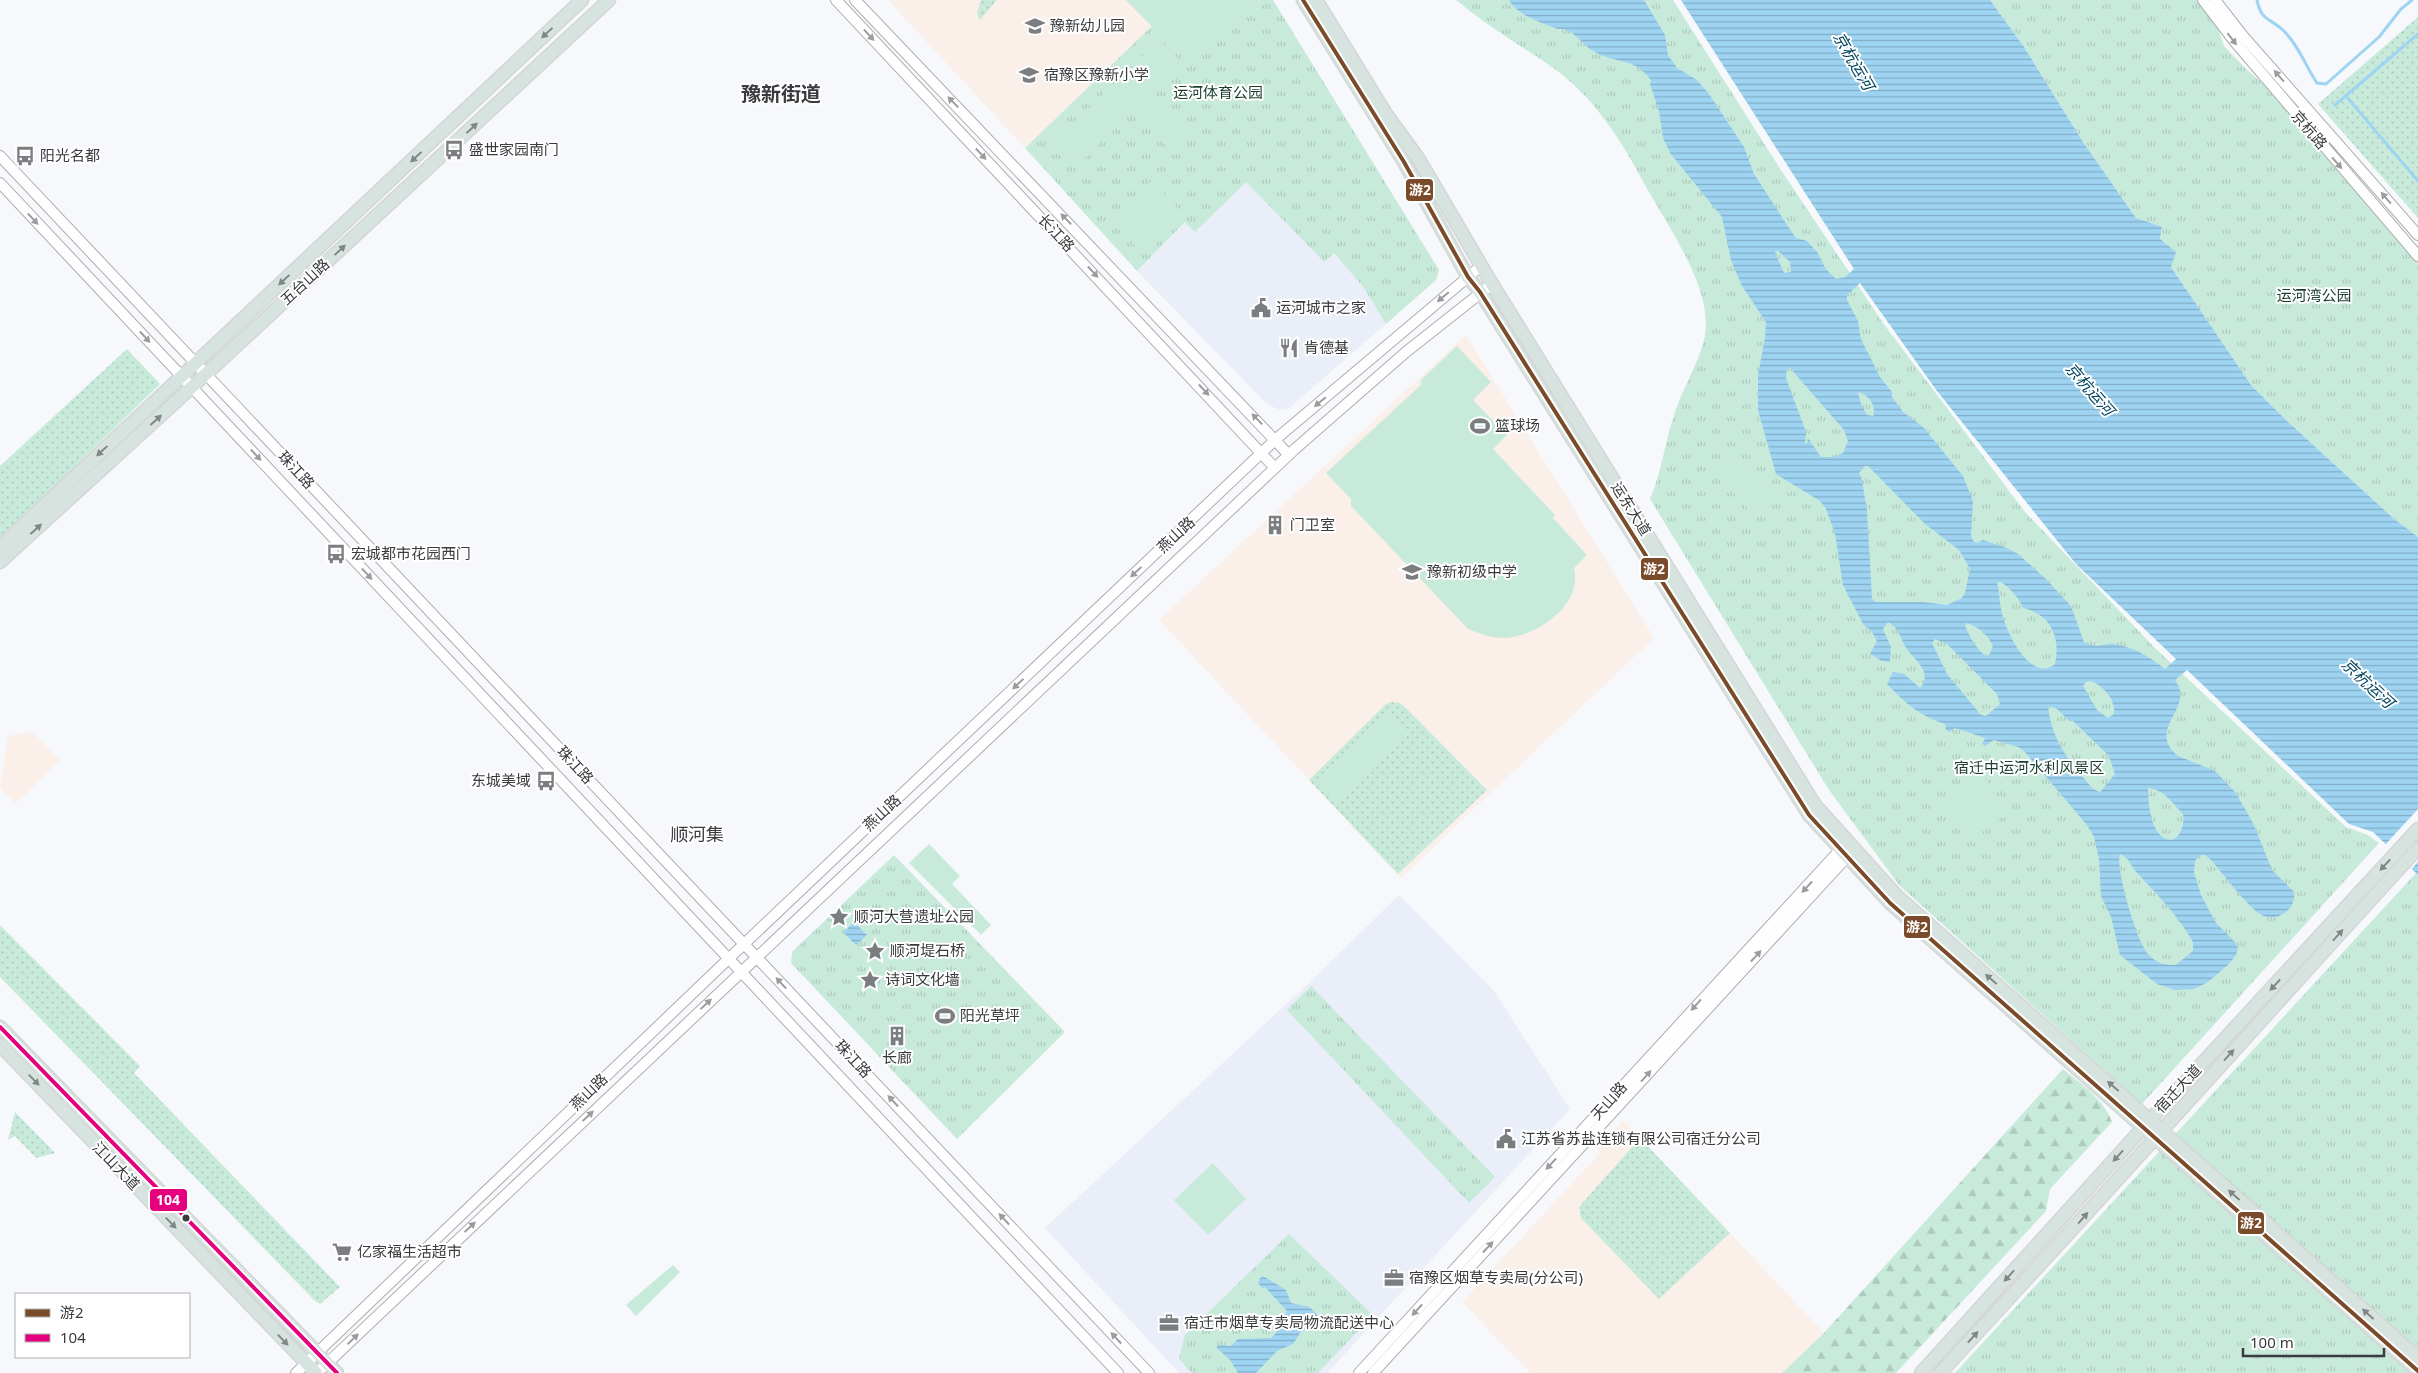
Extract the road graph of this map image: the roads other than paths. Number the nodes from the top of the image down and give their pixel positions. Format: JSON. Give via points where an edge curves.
{"nodes":[{"id":1,"x":582,"y":0,"type":"edge"},
{"id":2,"x":609,"y":0,"type":"edge"},
{"id":3,"x":836,"y":0,"type":"edge"},
{"id":4,"x":855,"y":0,"type":"edge"},
{"id":5,"x":1304,"y":0,"type":"edge"},
{"id":6,"x":1316,"y":0,"type":"edge"},
{"id":7,"x":2203,"y":0,"type":"edge"},
{"id":8,"x":2215,"y":0,"type":"edge"},
{"id":9,"x":0,"y":156,"type":"edge"},
{"id":10,"x":0,"y":183,"type":"edge"},
{"id":11,"x":2418,"y":235,"type":"edge"},
{"id":12,"x":2418,"y":256,"type":"edge"},
{"id":13,"x":1481,"y":266,"type":"junction"},
{"id":14,"x":1468,"y":277,"type":"junction"},
{"id":15,"x":1492,"y":284,"type":"junction"},
{"id":16,"x":1480,"y":292,"type":"junction"},
{"id":17,"x":195,"y":363,"type":"junction"},
{"id":18,"x":206,"y":374,"type":"junction"},
{"id":19,"x":181,"y":375,"type":"junction"},
{"id":20,"x":192,"y":387,"type":"junction"},
{"id":21,"x":1276,"y":440,"type":"junction"},
{"id":22,"x":1262,"y":453,"type":"junction"},
{"id":23,"x":1290,"y":455,"type":"junction"},
{"id":24,"x":1275,"y":468,"type":"junction"},
{"id":25,"x":0,"y":547,"type":"edge"},
{"id":26,"x":0,"y":562,"type":"edge"},
{"id":27,"x":2418,"y":829,"type":"edge"},
{"id":28,"x":2418,"y":848,"type":"edge"},
{"id":29,"x":1843,"y":854,"type":"junction"},
{"id":30,"x":744,"y":944,"type":"junction"},
{"id":31,"x":756,"y":957,"type":"junction"},
{"id":32,"x":728,"y":959,"type":"junction"},
{"id":33,"x":740,"y":972,"type":"junction"},
{"id":34,"x":0,"y":1027,"type":"edge"},
{"id":35,"x":0,"y":1045,"type":"edge"},
{"id":36,"x":2147,"y":1123,"type":"junction"},
{"id":37,"x":2157,"y":1134,"type":"junction"},
{"id":38,"x":317,"y":1353,"type":"junction"},
{"id":39,"x":2418,"y":1358,"type":"edge"},
{"id":40,"x":305,"y":1363,"type":"junction"},
{"id":41,"x":328,"y":1364,"type":"junction"},
{"id":42,"x":2418,"y":1371,"type":"edge"},
{"id":43,"x":296,"y":1373,"type":"edge"},
{"id":44,"x":317,"y":1373,"type":"edge"},
{"id":45,"x":337,"y":1373,"type":"edge"},
{"id":46,"x":1118,"y":1373,"type":"edge"},
{"id":47,"x":1149,"y":1373,"type":"edge"},
{"id":48,"x":1359,"y":1373,"type":"edge"},
{"id":49,"x":1372,"y":1373,"type":"edge"},
{"id":50,"x":1921,"y":1373,"type":"edge"},
{"id":51,"x":1940,"y":1373,"type":"edge"}],
"edges":[{"from":1,"to":17,"type":"main road","name":"五台山路","one_way":true},
{"from":18,"to":2,"type":"main road","name":"五台山路","one_way":true},
{"from":3,"to":22,"type":"street","name":"长江路","one_way":true},
{"from":21,"to":4,"type":"street","name":"长江路","one_way":true},
{"from":5,"to":14,"type":"main road","name":"运东大道","via":[[1404,162]]},
{"from":6,"to":13,"type":"main road","name":"运东大道","via":[[1386,114],[1418,158]]},
{"from":7,"to":12,"type":"street","name":"京杭路","one_way":true,"via":[[2246,56]]},
{"from":11,"to":8,"type":"street","name":"京杭路","one_way":true},
{"from":9,"to":17,"type":"street","name":"珠江路"},
{"from":10,"to":19,"type":"street","name":"珠江路","one_way":true},
{"from":13,"to":14,"type":"street","name":"燕山路"},
{"from":13,"to":15,"type":"main road","name":"运东大道"},
{"from":14,"to":16,"type":"main road","name":"运东大道"},
{"from":14,"to":21,"type":"street","name":"燕山路","one_way":true},
{"from":15,"to":16,"type":"street","name":"燕山路"},
{"from":36,"to":15,"type":"main road","name":"运东大道","one_way":true,"via":[[1897,896],[1824,817]]},
{"from":16,"to":23,"type":"street","name":"燕山路"},
{"from":16,"to":29,"type":"main road","name":"运东大道","via":[[1809,815]]},
{"from":17,"to":18,"type":"street","name":"珠江路"},
{"from":17,"to":19,"type":"main road","name":"五台山路"},
{"from":18,"to":20,"type":"main road","name":"五台山路"},
{"from":18,"to":30,"type":"street","name":"珠江路"},
{"from":19,"to":20,"type":"street","name":"珠江路"},
{"from":19,"to":25,"type":"main road","name":"五台山路","one_way":true},
{"from":26,"to":20,"type":"main road","name":"五台山路","one_way":true},
{"from":20,"to":32,"type":"street","name":"珠江路","one_way":true},
{"from":21,"to":22,"type":"street","name":"燕山路"},
{"from":21,"to":23,"type":"street","name":"长江路"},
{"from":22,"to":24,"type":"street","name":"长江路"},
{"from":22,"to":30,"type":"street","name":"燕山路","one_way":true},
{"from":23,"to":24,"type":"street","name":"燕山路"},
{"from":24,"to":31,"type":"street","name":"燕山路"},
{"from":27,"to":36,"type":"main road","name":"宿迁大道","one_way":true},
{"from":37,"to":28,"type":"main road","name":"宿迁大道","one_way":true},
{"from":29,"to":36,"type":"main road","name":"运东大道","via":[[1890,903]]},
{"from":29,"to":48,"type":"street","name":"天山路","one_way":true},
{"from":49,"to":29,"type":"street","name":"天山路","one_way":true},
{"from":30,"to":31,"type":"street","name":"珠江路"},
{"from":30,"to":32,"type":"street","name":"燕山路"},
{"from":31,"to":33,"type":"street","name":"燕山路"},
{"from":47,"to":31,"type":"street","name":"珠江路","one_way":true},
{"from":32,"to":33,"type":"street","name":"珠江路"},
{"from":32,"to":38,"type":"street","name":"燕山路"},
{"from":41,"to":33,"type":"street","name":"燕山路","one_way":true},
{"from":33,"to":46,"type":"street","name":"珠江路"},
{"from":34,"to":38,"type":"main road","name":"江山大道"},
{"from":35,"to":40,"type":"main road","name":"江山大道","one_way":true},
{"from":36,"to":37,"type":"main road","name":"运东大道"},
{"from":36,"to":50,"type":"main road","name":"宿迁大道","one_way":true},
{"from":39,"to":37,"type":"main road","name":"运东大道","one_way":true},
{"from":37,"to":42,"type":"main road","name":"运东大道"},
{"from":51,"to":37,"type":"main road","name":"宿迁大道","one_way":true},
{"from":38,"to":40,"type":"street","name":"燕山路"},
{"from":38,"to":41,"type":"main road","name":"江山大道"},
{"from":40,"to":43,"type":"street","name":"燕山路"},
{"from":40,"to":44,"type":"main road","name":"江山大道"},
{"from":41,"to":44,"type":"street","name":"燕山路"},
{"from":41,"to":45,"type":"main road","name":"江山大道"}]}
